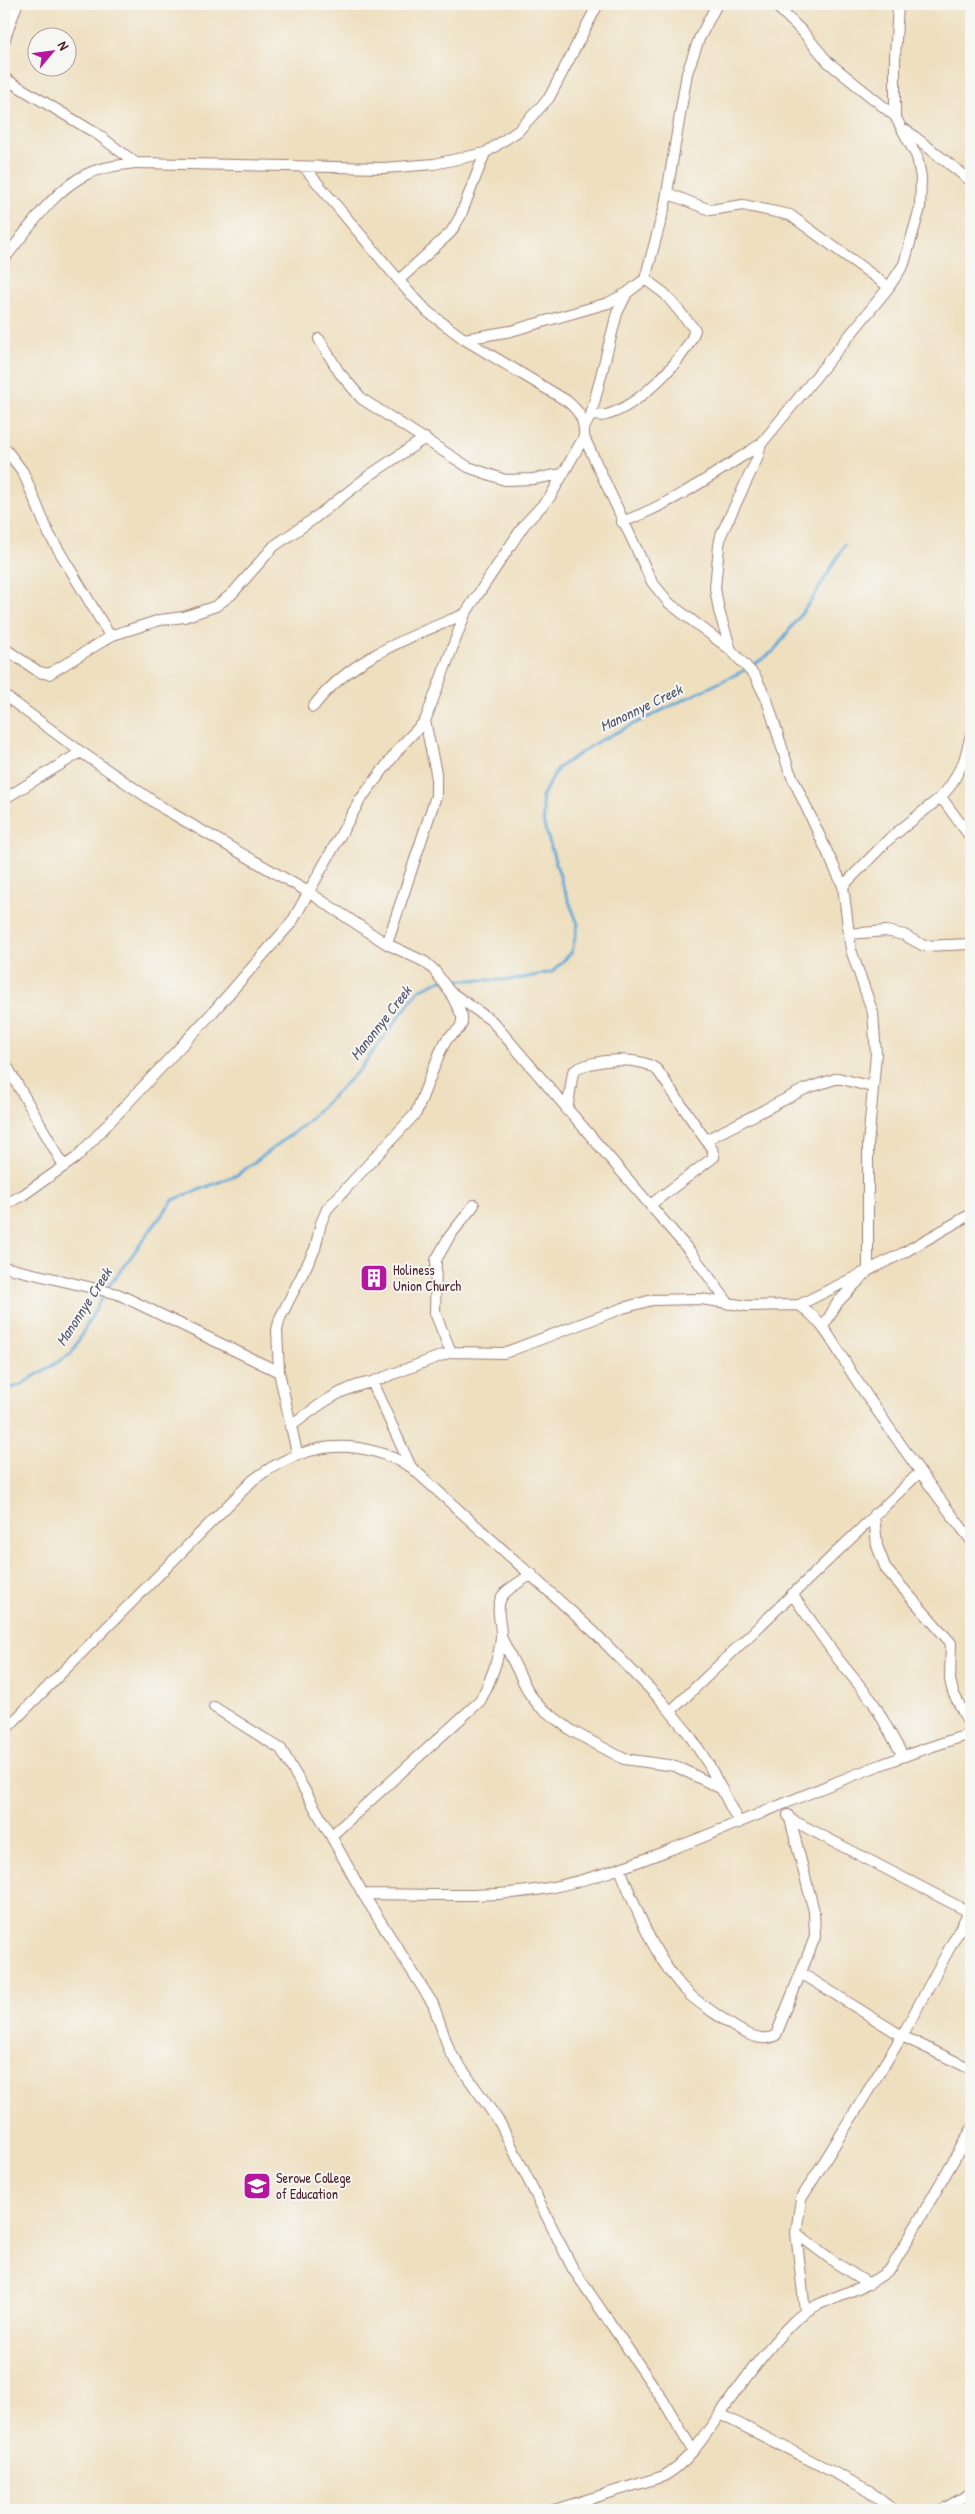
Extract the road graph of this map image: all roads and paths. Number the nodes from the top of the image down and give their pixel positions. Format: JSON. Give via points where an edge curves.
{"nodes":[{"id":1,"x":17,"y":4,"type":"edge"},
{"id":2,"x":598,"y":4,"type":"edge"},
{"id":3,"x":717,"y":4,"type":"edge"},
{"id":4,"x":774,"y":4,"type":"edge"},
{"id":5,"x":898,"y":4,"type":"edge"},
{"id":6,"x":4,"y":41,"type":"edge"},
{"id":7,"x":4,"y":78,"type":"edge"},
{"id":8,"x":895,"y":116,"type":"junction"},
{"id":9,"x":901,"y":126,"type":"junction"},
{"id":10,"x":485,"y":153,"type":"junction"},
{"id":11,"x":136,"y":163,"type":"junction"},
{"id":12,"x":304,"y":167,"type":"junction"},
{"id":13,"x":971,"y":182,"type":"edge"},
{"id":14,"x":667,"y":194,"type":"junction"},
{"id":15,"x":4,"y":259,"type":"edge"},
{"id":16,"x":645,"y":279,"type":"junction"},
{"id":17,"x":399,"y":280,"type":"junction"},
{"id":18,"x":889,"y":287,"type":"junction"},
{"id":19,"x":627,"y":294,"type":"junction"},
{"id":20,"x":319,"y":339,"type":"dead end"},
{"id":21,"x":464,"y":339,"type":"junction"},
{"id":22,"x":590,"y":415,"type":"junction"},
{"id":23,"x":584,"y":431,"type":"junction"},
{"id":24,"x":425,"y":438,"type":"junction"},
{"id":25,"x":761,"y":444,"type":"junction"},
{"id":26,"x":4,"y":446,"type":"edge"},
{"id":27,"x":562,"y":474,"type":"junction"},
{"id":28,"x":622,"y":522,"type":"junction"},
{"id":29,"x":465,"y":614,"type":"junction"},
{"id":30,"x":110,"y":636,"type":"junction"},
{"id":31,"x":731,"y":650,"type":"junction"},
{"id":32,"x":6,"y":651,"type":"edge"},
{"id":33,"x":4,"y":695,"type":"edge"},
{"id":34,"x":312,"y":707,"type":"dead end"},
{"id":35,"x":425,"y":721,"type":"junction"},
{"id":36,"x":971,"y":735,"type":"edge"},
{"id":37,"x":81,"y":752,"type":"junction"},
{"id":38,"x":941,"y":797,"type":"junction"},
{"id":39,"x":4,"y":799,"type":"edge"},
{"id":40,"x":971,"y":838,"type":"edge"},
{"id":41,"x":843,"y":886,"type":"junction"},
{"id":42,"x":310,"y":893,"type":"junction"},
{"id":43,"x":849,"y":934,"type":"junction"},
{"id":44,"x":387,"y":944,"type":"junction"},
{"id":45,"x":971,"y":944,"type":"edge"},
{"id":46,"x":449,"y":991,"type":"junction"},
{"id":47,"x":4,"y":1061,"type":"edge"},
{"id":48,"x":872,"y":1087,"type":"junction"},
{"id":49,"x":567,"y":1111,"type":"junction"},
{"id":50,"x":706,"y":1140,"type":"junction"},
{"id":51,"x":64,"y":1166,"type":"junction"},
{"id":52,"x":4,"y":1205,"type":"edge"},
{"id":53,"x":474,"y":1205,"type":"dead end"},
{"id":54,"x":650,"y":1206,"type":"junction"},
{"id":55,"x":971,"y":1214,"type":"edge"},
{"id":56,"x":4,"y":1267,"type":"edge"},
{"id":57,"x":868,"y":1271,"type":"junction"},
{"id":58,"x":728,"y":1304,"type":"junction"},
{"id":59,"x":799,"y":1305,"type":"junction"},
{"id":60,"x":823,"y":1326,"type":"junction"},
{"id":61,"x":451,"y":1352,"type":"junction"},
{"id":62,"x":279,"y":1372,"type":"junction"},
{"id":63,"x":372,"y":1382,"type":"junction"},
{"id":64,"x":290,"y":1427,"type":"junction"},
{"id":65,"x":297,"y":1453,"type":"junction"},
{"id":66,"x":412,"y":1467,"type":"junction"},
{"id":67,"x":919,"y":1473,"type":"junction"},
{"id":68,"x":874,"y":1514,"type":"junction"},
{"id":69,"x":971,"y":1540,"type":"edge"},
{"id":70,"x":532,"y":1574,"type":"junction"},
{"id":71,"x":792,"y":1594,"type":"junction"},
{"id":72,"x":501,"y":1637,"type":"junction"},
{"id":73,"x":214,"y":1707,"type":"dead end"},
{"id":74,"x":671,"y":1712,"type":"junction"},
{"id":75,"x":971,"y":1728,"type":"edge"},
{"id":76,"x":4,"y":1731,"type":"edge"},
{"id":77,"x":971,"y":1734,"type":"edge"},
{"id":78,"x":903,"y":1756,"type":"junction"},
{"id":79,"x":722,"y":1789,"type":"junction"},
{"id":80,"x":783,"y":1806,"type":"junction"},
{"id":81,"x":790,"y":1818,"type":"junction"},
{"id":82,"x":739,"y":1823,"type":"junction"},
{"id":83,"x":332,"y":1836,"type":"junction"},
{"id":84,"x":620,"y":1869,"type":"junction"},
{"id":85,"x":363,"y":1894,"type":"junction"},
{"id":86,"x":970,"y":1912,"type":"edge"},
{"id":87,"x":801,"y":1973,"type":"junction"},
{"id":88,"x":902,"y":2036,"type":"junction"},
{"id":89,"x":971,"y":2070,"type":"edge"},
{"id":90,"x":971,"y":2130,"type":"edge"},
{"id":91,"x":796,"y":2233,"type":"junction"},
{"id":92,"x":869,"y":2284,"type":"junction"},
{"id":93,"x":805,"y":2311,"type":"junction"},
{"id":94,"x":720,"y":2414,"type":"junction"},
{"id":95,"x":694,"y":2451,"type":"junction"},
{"id":96,"x":971,"y":2493,"type":"edge"},
{"id":97,"x":554,"y":2510,"type":"edge"},
{"id":98,"x":893,"y":2510,"type":"edge"},
{"id":99,"x":942,"y":2510,"type":"edge"}],
"edges":[{"from":1,"to":6,"type":"street"},
{"from":2,"to":10,"type":"street","via":[[549,98],[518,131]]},
{"from":3,"to":14,"type":"street","via":[[699,39],[687,73]]},
{"from":4,"to":8,"type":"street","via":[[828,62]]},
{"from":5,"to":8,"type":"street","via":[[894,57]]},
{"from":7,"to":11,"type":"street","via":[[97,134]]},
{"from":8,"to":9,"type":"street"},
{"from":9,"to":13,"type":"street"},
{"from":9,"to":18,"type":"street","via":[[917,157],[921,177],[920,208],[904,264]]},
{"from":10,"to":12,"type":"street","via":[[434,164],[384,168]]},
{"from":10,"to":17,"type":"street","via":[[451,232]]},
{"from":11,"to":12,"type":"street"},
{"from":11,"to":15,"type":"street","via":[[88,174],[69,186]]},
{"from":12,"to":17,"type":"street"},
{"from":14,"to":16,"type":"street"},
{"from":14,"to":18,"type":"street","via":[[710,210],[743,205],[790,216]]},
{"from":16,"to":19,"type":"street"},
{"from":16,"to":22,"type":"street","via":[[665,294],[692,324],[694,334],[665,376],[642,396],[606,416]]},
{"from":17,"to":21,"type":"street","via":[[428,312]]},
{"from":18,"to":25,"type":"street"},
{"from":19,"to":21,"type":"street","via":[[608,303],[511,331]]},
{"from":19,"to":22,"type":"street","via":[[617,313]]},
{"from":20,"to":24,"type":"street","via":[[350,388]]},
{"from":21,"to":23,"type":"street","via":[[568,401],[581,413]]},
{"from":22,"to":23,"type":"street"},
{"from":23,"to":27,"type":"street"},
{"from":23,"to":28,"type":"street"},
{"from":24,"to":27,"type":"street","via":[[468,467],[505,480]]},
{"from":24,"to":30,"type":"street","via":[[274,546],[232,594],[216,606]]},
{"from":25,"to":28,"type":"street","via":[[703,483],[654,510]]},
{"from":25,"to":31,"type":"street","via":[[719,546],[715,588]]},
{"from":26,"to":30,"type":"street","via":[[23,472],[49,534]]},
{"from":27,"to":29,"type":"street","via":[[550,498],[524,525]]},
{"from":28,"to":31,"type":"street","via":[[652,582],[663,596]]},
{"from":29,"to":34,"type":"street","via":[[373,655],[342,677]]},
{"from":29,"to":35,"type":"street"},
{"from":30,"to":32,"type":"street","via":[[49,674],[39,672]]},
{"from":31,"to":41,"type":"street","via":[[755,676],[767,700],[789,770]]},
{"from":33,"to":37,"type":"street"},
{"from":35,"to":42,"type":"street","via":[[402,745],[360,800]]},
{"from":35,"to":44,"type":"street","via":[[436,773],[436,796]]},
{"from":36,"to":38,"type":"street","via":[[964,761]]},
{"from":37,"to":39,"type":"street"},
{"from":37,"to":42,"type":"street","via":[[183,820]]},
{"from":38,"to":40,"type":"street"},
{"from":38,"to":41,"type":"street","via":[[890,839]]},
{"from":41,"to":43,"type":"street"},
{"from":42,"to":44,"type":"street"},
{"from":42,"to":51,"type":"street","via":[[292,922],[214,1012],[95,1138]]},
{"from":43,"to":45,"type":"street","via":[[886,931],[924,946]]},
{"from":43,"to":48,"type":"street","via":[[851,950],[873,1013],[876,1054]]},
{"from":44,"to":46,"type":"street","via":[[424,962]]},
{"from":46,"to":49,"type":"street","via":[[492,1021]]},
{"from":46,"to":62,"type":"street","via":[[462,1016],[462,1023],[440,1052],[416,1112],[328,1209],[315,1249],[280,1318],[277,1330]]},
{"from":47,"to":51,"type":"street"},
{"from":48,"to":50,"type":"street","via":[[838,1078],[805,1089]]},
{"from":48,"to":57,"type":"street","via":[[868,1145]]},
{"from":49,"to":50,"type":"street","via":[[574,1072],[580,1067],[592,1062],[613,1061],[650,1065],[658,1071]]},
{"from":49,"to":54,"type":"street"},
{"from":50,"to":54,"type":"street","via":[[713,1159]]},
{"from":51,"to":52,"type":"street","via":[[23,1196]]},
{"from":53,"to":61,"type":"street","via":[[449,1236],[436,1260],[435,1313]]},
{"from":54,"to":58,"type":"street","via":[[693,1255]]},
{"from":55,"to":57,"type":"street"},
{"from":56,"to":62,"type":"street","via":[[118,1294]]},
{"from":57,"to":59,"type":"street"},
{"from":57,"to":60,"type":"street","via":[[838,1302]]},
{"from":58,"to":59,"type":"street"},
{"from":58,"to":61,"type":"street","via":[[701,1299],[652,1300],[504,1354]]},
{"from":59,"to":60,"type":"street"},
{"from":60,"to":67,"type":"street"},
{"from":61,"to":63,"type":"street"},
{"from":62,"to":64,"type":"street"},
{"from":63,"to":64,"type":"street","via":[[332,1396]]},
{"from":63,"to":66,"type":"street"},
{"from":64,"to":65,"type":"street"},
{"from":65,"to":66,"type":"street","via":[[350,1446],[382,1453]]},
{"from":65,"to":76,"type":"street","via":[[253,1480]]},
{"from":66,"to":70,"type":"street"},
{"from":67,"to":68,"type":"street"},
{"from":67,"to":69,"type":"street"},
{"from":68,"to":71,"type":"street"},
{"from":68,"to":75,"type":"street","via":[[877,1546],[886,1569],[951,1643],[950,1680]]},
{"from":70,"to":72,"type":"street","via":[[503,1596],[499,1613]]},
{"from":70,"to":74,"type":"street","via":[[594,1632]]},
{"from":71,"to":74,"type":"street"},
{"from":71,"to":78,"type":"street","via":[[873,1702]]},
{"from":72,"to":79,"type":"street","via":[[529,1693],[539,1706],[572,1731],[624,1759],[675,1766]]},
{"from":72,"to":83,"type":"street","via":[[489,1684],[480,1701]]},
{"from":73,"to":83,"type":"street","via":[[281,1749]]},
{"from":74,"to":79,"type":"street","via":[[698,1748]]},
{"from":77,"to":78,"type":"street"},
{"from":78,"to":80,"type":"street"},
{"from":79,"to":82,"type":"street"},
{"from":80,"to":81,"type":"street"},
{"from":80,"to":82,"type":"street"},
{"from":81,"to":86,"type":"street"},
{"from":81,"to":87,"type":"street","via":[[815,1925],[815,1937]]},
{"from":82,"to":84,"type":"street"},
{"from":83,"to":85,"type":"street"},
{"from":84,"to":85,"type":"street","via":[[548,1888],[522,1891]]},
{"from":84,"to":87,"type":"street","via":[[646,1930],[680,1984],[738,2030],[766,2039],[776,2035]]},
{"from":85,"to":95,"type":"street","via":[[433,2004],[450,2052],[500,2123],[574,2269]]},
{"from":86,"to":88,"type":"street"},
{"from":87,"to":88,"type":"street"},
{"from":88,"to":89,"type":"street"},
{"from":88,"to":91,"type":"street","via":[[801,2199]]},
{"from":90,"to":92,"type":"street","via":[[892,2267]]},
{"from":91,"to":92,"type":"street"},
{"from":91,"to":93,"type":"street"},
{"from":92,"to":93,"type":"street"},
{"from":93,"to":94,"type":"street","via":[[767,2348]]},
{"from":94,"to":95,"type":"street"},
{"from":94,"to":98,"type":"street","via":[[868,2490]]},
{"from":95,"to":97,"type":"street","via":[[678,2468],[664,2476]]},
{"from":96,"to":99,"type":"street"}]}
